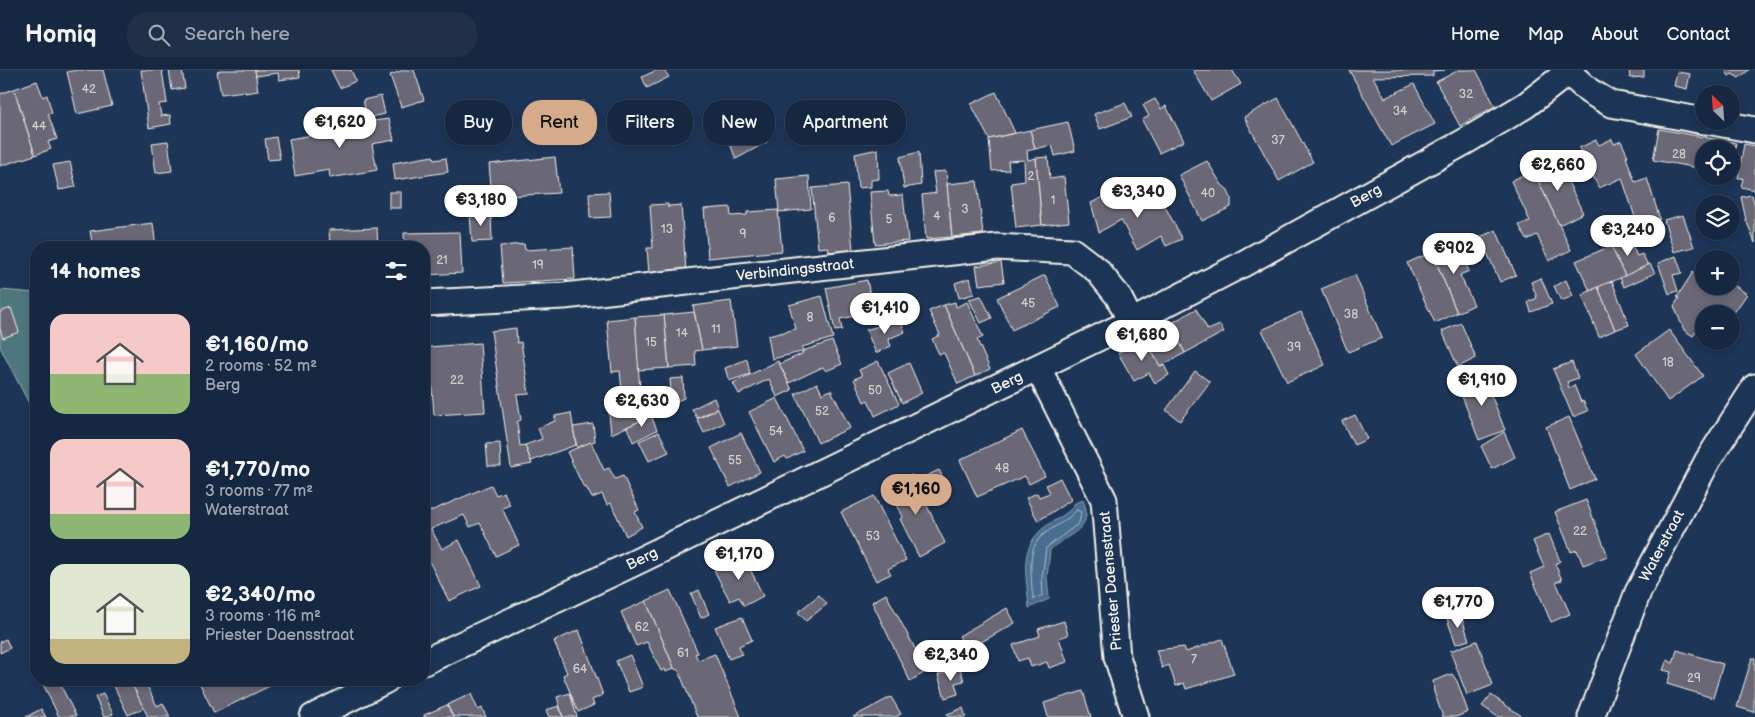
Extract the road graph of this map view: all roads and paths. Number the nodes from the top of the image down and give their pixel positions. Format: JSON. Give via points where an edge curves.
{"nodes":[{"id":1,"x":1570,"y":71,"type":"edge"},
{"id":2,"x":1695,"y":119,"type":"edge"},
{"id":3,"x":1740,"y":127,"type":"edge"},
{"id":4,"x":1755,"y":130,"type":"edge"},
{"id":5,"x":430,"y":303,"type":"edge"},
{"id":6,"x":1131,"y":322,"type":"junction"},
{"id":7,"x":1038,"y":368,"type":"junction"},
{"id":8,"x":1755,"y":386,"type":"edge"},
{"id":9,"x":430,"y":659,"type":"edge"},
{"id":10,"x":374,"y":686,"type":"edge"},
{"id":11,"x":313,"y":717,"type":"edge"},
{"id":12,"x":1136,"y":717,"type":"edge"},
{"id":13,"x":1591,"y":717,"type":"edge"}],
"edges":[{"from":1,"to":2,"type":"street","via":[[1589,91],[1611,104]]},
{"from":1,"to":6,"type":"street","name":"Berg","via":[[1526,105],[1466,141]]},
{"from":3,"to":4,"type":"street"},
{"from":5,"to":6,"type":"street","name":"Verbindingsstraat","via":[[564,296],[997,247],[1072,251],[1097,270],[1118,296]]},
{"from":6,"to":7,"type":"street","name":"Berg"},
{"from":7,"to":9,"type":"street","name":"Berg"},
{"from":7,"to":12,"type":"street","name":"Priester Daensstraat","via":[[1104,500],[1117,657]]},
{"from":8,"to":13,"type":"street","name":"Waterstraat","via":[[1708,460],[1638,592]]},
{"from":10,"to":11,"type":"street"}]}
